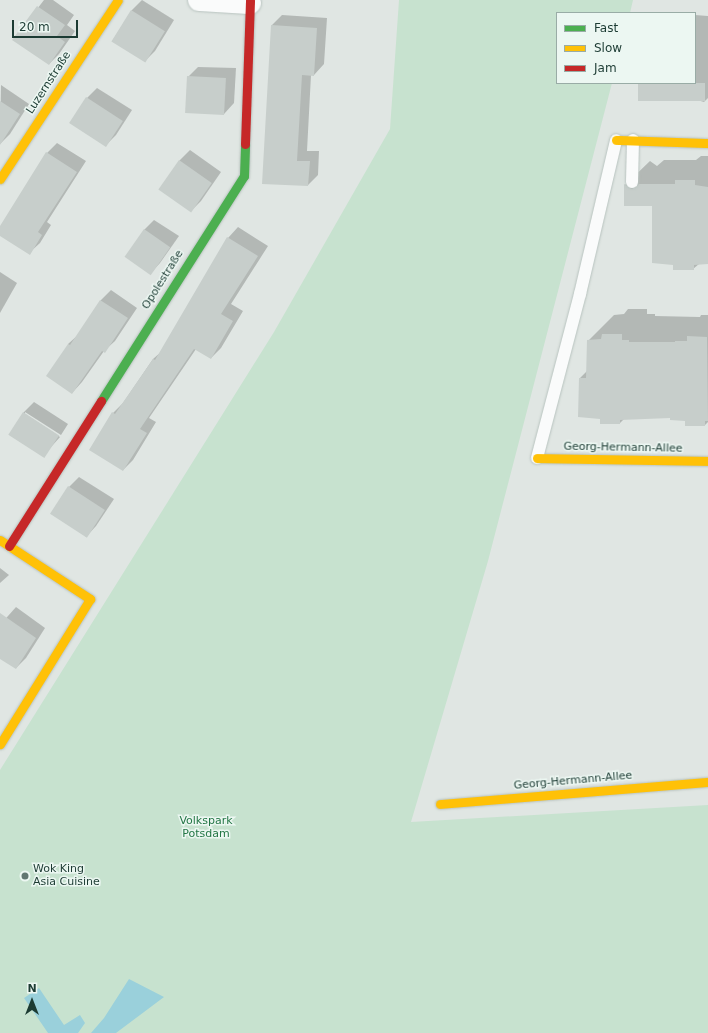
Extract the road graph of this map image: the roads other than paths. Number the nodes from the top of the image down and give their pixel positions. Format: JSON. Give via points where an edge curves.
{"nodes":[{"id":1,"x":118,"y":0,"type":"edge"},
{"id":2,"x":199,"y":0,"type":"edge"},
{"id":3,"x":250,"y":2,"type":"edge"},
{"id":4,"x":616,"y":140,"type":"joint"},
{"id":5,"x":633,"y":140,"type":"junction"},
{"id":6,"x":708,"y":143,"type":"edge"},
{"id":7,"x":0,"y":179,"type":"edge"},
{"id":8,"x":632,"y":182,"type":"dead end"},
{"id":9,"x":537,"y":458,"type":"joint"},
{"id":10,"x":708,"y":462,"type":"edge"},
{"id":11,"x":0,"y":540,"type":"edge"},
{"id":12,"x":9,"y":546,"type":"junction"},
{"id":13,"x":0,"y":744,"type":"edge"},
{"id":14,"x":708,"y":782,"type":"edge"},
{"id":15,"x":440,"y":804,"type":"dead end"}],
"edges":[{"from":1,"to":7,"type":"street","name":"Luzernstraße"},
{"from":2,"to":3,"type":"street"},
{"from":3,"to":12,"type":"street","name":"Opolestraße","via":[[244,176]]},
{"from":4,"to":5,"type":"street"},
{"from":4,"to":9,"type":"lane","via":[[580,294]]},
{"from":5,"to":6,"type":"street"},
{"from":5,"to":8,"type":"lane"},
{"from":9,"to":10,"type":"street","name":"Georg-Hermann-Allee"},
{"from":11,"to":12,"type":"street"},
{"from":12,"to":13,"type":"street","via":[[90,599]]},
{"from":14,"to":15,"type":"street","name":"Georg-Hermann-Allee"}]}
